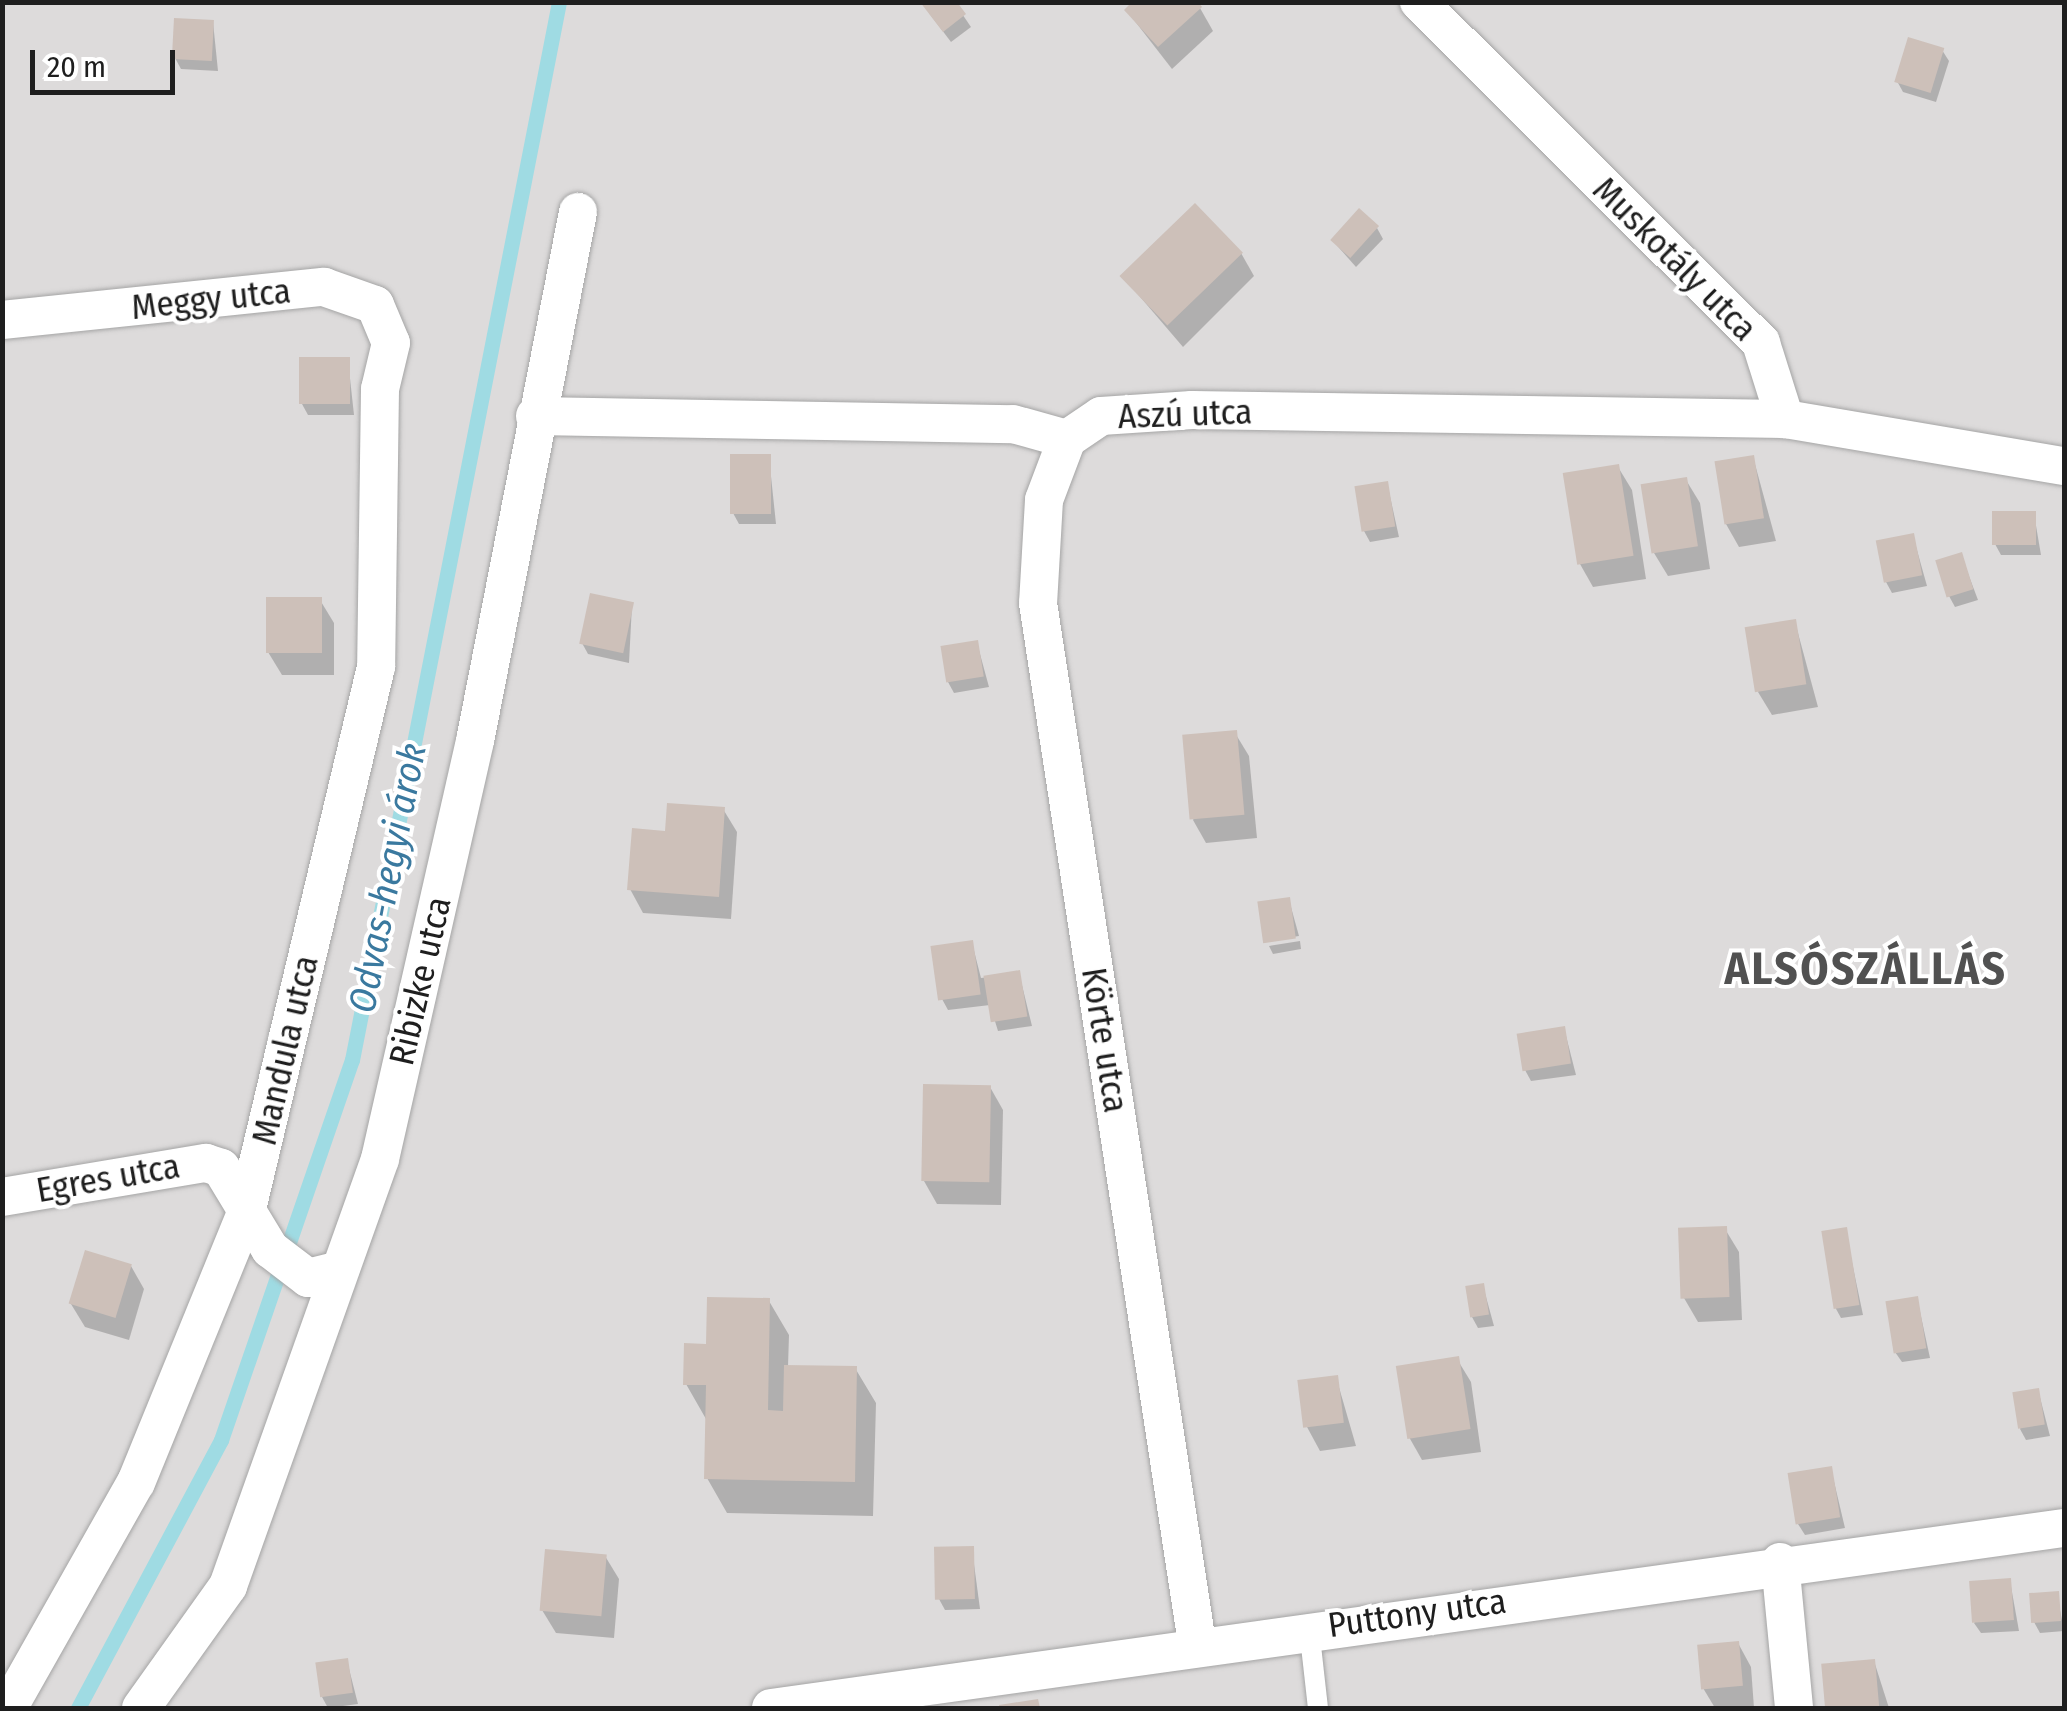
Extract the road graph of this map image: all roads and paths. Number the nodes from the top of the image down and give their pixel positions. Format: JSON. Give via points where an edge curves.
{"nodes":[{"id":1,"x":1419,"y":2,"type":"edge"},
{"id":2,"x":578,"y":212,"type":"dead end"},
{"id":3,"x":2,"y":320,"type":"edge"},
{"id":4,"x":391,"y":343,"type":"joint"},
{"id":5,"x":535,"y":416,"type":"junction"},
{"id":6,"x":1785,"y":419,"type":"junction"},
{"id":7,"x":1067,"y":440,"type":"junction"},
{"id":8,"x":2064,"y":466,"type":"edge"},
{"id":9,"x":2,"y":1197,"type":"edge"},
{"id":10,"x":246,"y":1212,"type":"junction"},
{"id":11,"x":337,"y":1271,"type":"junction"},
{"id":12,"x":2064,"y":1528,"type":"edge"},
{"id":13,"x":1780,"y":1562,"type":"junction"},
{"id":14,"x":1309,"y":1628,"type":"junction"},
{"id":15,"x":1197,"y":1643,"type":"junction"},
{"id":16,"x":8,"y":1708,"type":"edge"},
{"id":17,"x":142,"y":1708,"type":"edge"},
{"id":18,"x":770,"y":1708,"type":"edge"},
{"id":19,"x":1318,"y":1708,"type":"edge"},
{"id":20,"x":1794,"y":1708,"type":"edge"}],
"edges":[{"from":1,"to":6,"type":"street","name":"Muskotály utca","via":[[1761,343]]},
{"from":2,"to":5,"type":"street","name":"Ribizke utca"},
{"from":3,"to":4,"type":"street","name":"Meggy utca","via":[[324,287],[376,305]]},
{"from":4,"to":10,"type":"street","name":"Mandula utca","via":[[380,389],[376,667]]},
{"from":5,"to":7,"type":"street","name":"Aszú utca","via":[[1013,424]]},
{"from":5,"to":11,"type":"street","name":"Ribizke utca","via":[[475,741],[380,1159]]},
{"from":6,"to":7,"type":"street","name":"Aszú utca","via":[[1192,410],[1101,416]]},
{"from":6,"to":8,"type":"street"},
{"from":7,"to":15,"type":"street","name":"Körte utca","via":[[1044,500],[1038,604]]},
{"from":9,"to":10,"type":"street","name":"Egres utca","via":[[206,1162],[220,1168]]},
{"from":10,"to":11,"type":"street","name":"Egres utca","via":[[285,1260]]},
{"from":10,"to":16,"type":"street","name":"Mandula utca","via":[[136,1482]]},
{"from":11,"to":17,"type":"street","name":"Ribizke utca","via":[[228,1586]]},
{"from":12,"to":13,"type":"street","name":"Puttony utca"},
{"from":13,"to":14,"type":"street","name":"Puttony utca"},
{"from":13,"to":20,"type":"street"},
{"from":14,"to":15,"type":"street","name":"Puttony utca"},
{"from":14,"to":19,"type":"lane"},
{"from":15,"to":18,"type":"street","name":"Puttony utca"}]}
